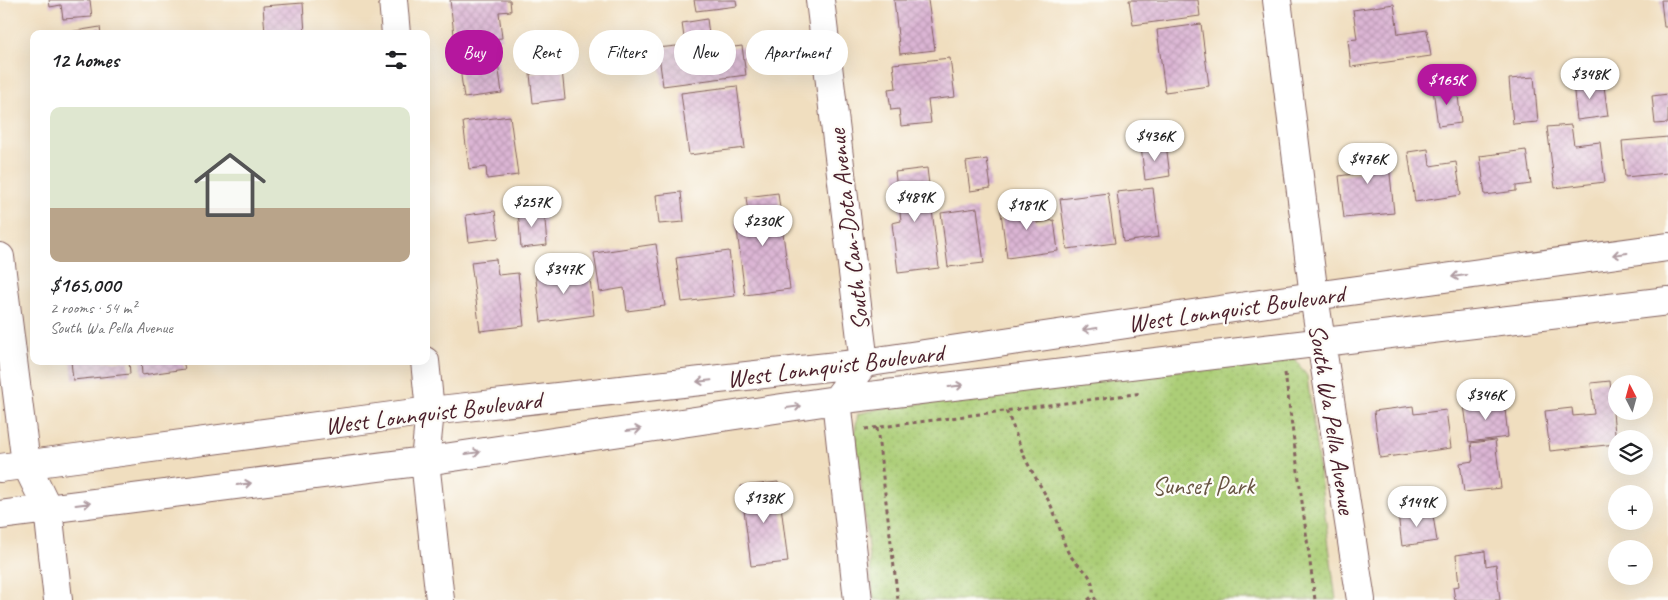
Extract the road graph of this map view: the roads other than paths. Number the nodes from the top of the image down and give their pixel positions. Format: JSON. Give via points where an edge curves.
{"nodes":[{"id":1,"x":393,"y":0,"type":"edge"},
{"id":2,"x":820,"y":0,"type":"edge"},
{"id":3,"x":1277,"y":0,"type":"edge"},
{"id":4,"x":396,"y":30,"type":"edge"},
{"id":5,"x":1668,"y":247,"type":"edge"},
{"id":6,"x":0,"y":258,"type":"edge"},
{"id":7,"x":1314,"y":296,"type":"junction"},
{"id":8,"x":1668,"y":301,"type":"edge"},
{"id":9,"x":1321,"y":342,"type":"junction"},
{"id":10,"x":864,"y":363,"type":"junction"},
{"id":11,"x":425,"y":365,"type":"edge"},
{"id":12,"x":836,"y":400,"type":"junction"},
{"id":13,"x":430,"y":411,"type":"junction"},
{"id":14,"x":424,"y":460,"type":"junction"},
{"id":15,"x":13,"y":466,"type":"edge"},
{"id":16,"x":48,"y":509,"type":"junction"},
{"id":17,"x":0,"y":515,"type":"edge"},
{"id":18,"x":58,"y":600,"type":"edge"},
{"id":19,"x":440,"y":600,"type":"edge"},
{"id":20,"x":858,"y":600,"type":"edge"},
{"id":21,"x":1360,"y":600,"type":"edge"}],
"edges":[{"from":1,"to":4,"type":"street"},
{"from":2,"to":10,"type":"street","name":"South Can-Dota Avenue"},
{"from":3,"to":7,"type":"street","name":"South Wa Pella Avenue"},
{"from":5,"to":7,"type":"street","name":"West Lonnquist Boulevard","one_way":true},
{"from":6,"to":15,"type":"street"},
{"from":7,"to":9,"type":"street","name":"South Wa Pella Avenue"},
{"from":7,"to":10,"type":"street","name":"West Lonnquist Boulevard","one_way":true},
{"from":8,"to":9,"type":"street","name":"West Lonnquist Boulevard"},
{"from":12,"to":9,"type":"street","name":"West Lonnquist Boulevard","one_way":true},
{"from":9,"to":21,"type":"street","name":"South Wa Pella Avenue"},
{"from":10,"to":12,"type":"street","name":"South Can-Dota Avenue"},
{"from":10,"to":13,"type":"street","name":"West Lonnquist Boulevard","one_way":true},
{"from":11,"to":13,"type":"street"},
{"from":14,"to":12,"type":"street","name":"West Lonnquist Boulevard","one_way":true},
{"from":12,"to":20,"type":"street"},
{"from":13,"to":14,"type":"street"},
{"from":13,"to":15,"type":"street","name":"West Lonnquist Boulevard"},
{"from":16,"to":14,"type":"street","name":"West Lonnquist Boulevard","one_way":true},
{"from":14,"to":19,"type":"street"},
{"from":15,"to":16,"type":"street"},
{"from":16,"to":17,"type":"street","name":"West Lonnquist Boulevard"},
{"from":16,"to":18,"type":"street"}]}
